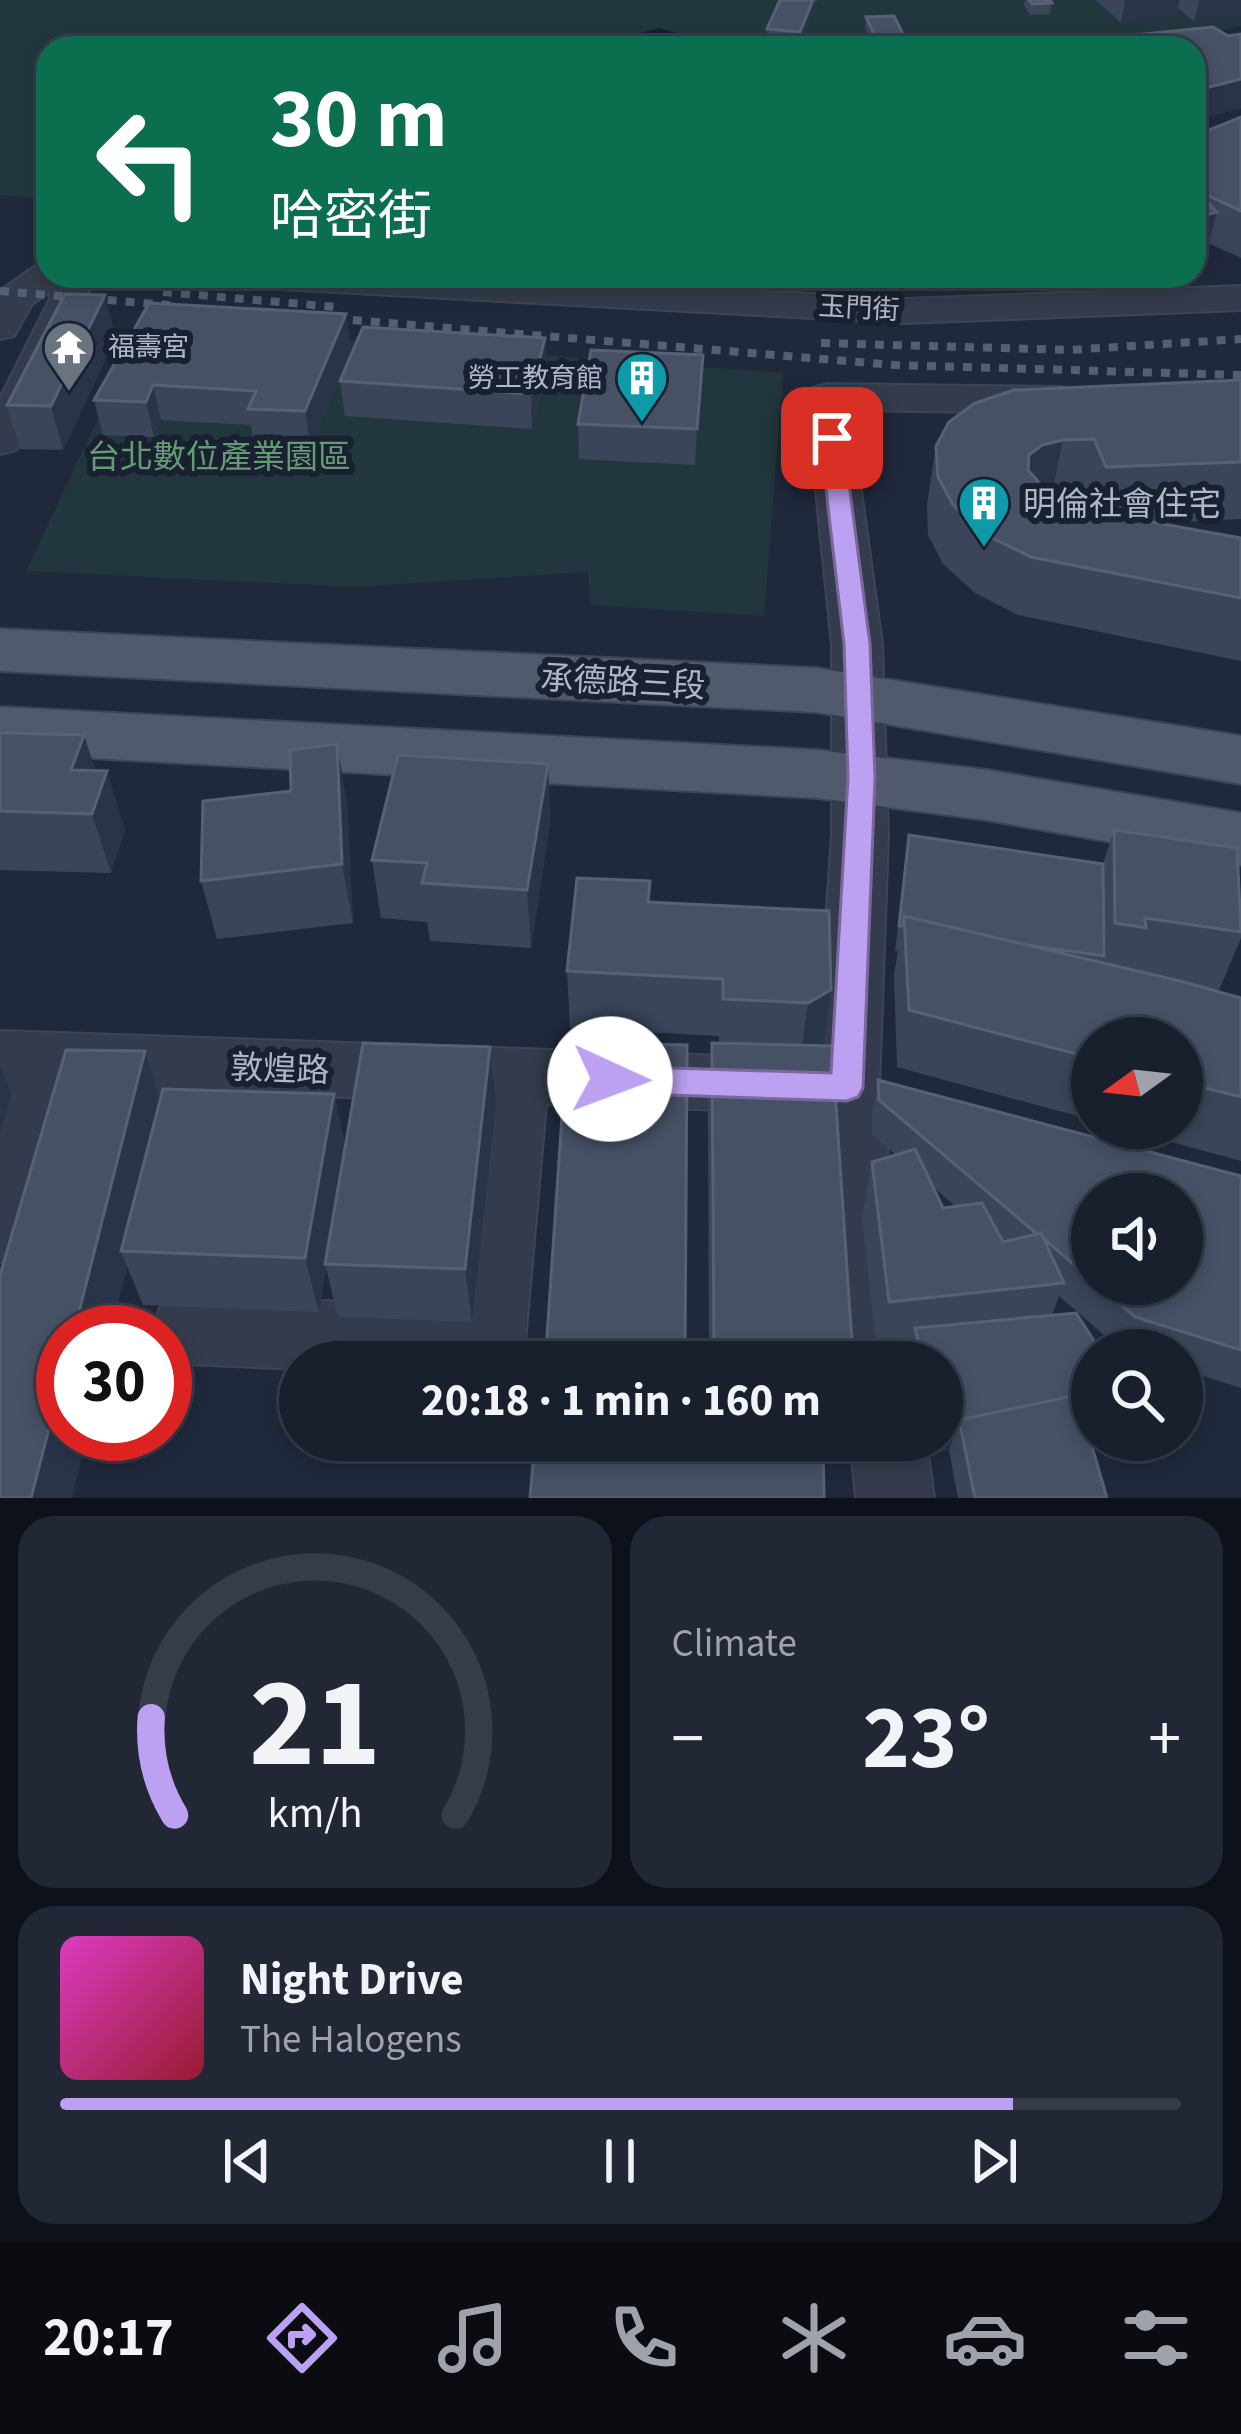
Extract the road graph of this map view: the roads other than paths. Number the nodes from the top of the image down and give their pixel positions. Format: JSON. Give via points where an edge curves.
{"nodes":[{"id":1,"x":36,"y":283,"type":"edge"},
{"id":2,"x":68,"y":288,"type":"edge"},
{"id":3,"x":481,"y":288,"type":"edge"},
{"id":4,"x":1241,"y":298,"type":"edge"},
{"id":5,"x":2,"y":318,"type":"edge"},
{"id":6,"x":1102,"y":401,"type":"edge"},
{"id":7,"x":0,"y":441,"type":"edge"},
{"id":8,"x":0,"y":650,"type":"edge"},
{"id":9,"x":0,"y":730,"type":"edge"},
{"id":10,"x":859,"y":736,"type":"junction"},
{"id":11,"x":1241,"y":760,"type":"edge"},
{"id":12,"x":1241,"y":839,"type":"edge"},
{"id":13,"x":24,"y":1059,"type":"edge"},
{"id":14,"x":516,"y":1076,"type":"junction"},
{"id":15,"x":847,"y":1088,"type":"junction"},
{"id":16,"x":913,"y":1106,"type":"edge"},
{"id":17,"x":0,"y":1231,"type":"edge"},
{"id":18,"x":192,"y":1330,"type":"edge"},
{"id":19,"x":876,"y":1341,"type":"edge"},
{"id":20,"x":891,"y":1461,"type":"edge"},
{"id":21,"x":895,"y":1498,"type":"edge"}],
"edges":[{"from":1,"to":5,"type":"street"},
{"from":2,"to":7,"type":"street","via":[[70,299]]},
{"from":3,"to":4,"type":"street","name":"玉門街","via":[[904,311]]},
{"from":6,"to":10,"type":"street","via":[[826,397],[857,644]]},
{"from":8,"to":10,"type":"main road","name":"承德路三段","via":[[816,690]]},
{"from":9,"to":10,"type":"main road","name":"承德路三段"},
{"from":10,"to":11,"type":"main road","name":"承德路三段"},
{"from":10,"to":12,"type":"main road","name":"承德路三段"},
{"from":10,"to":15,"type":"street"},
{"from":13,"to":14,"type":"street","name":"敦煌路"},
{"from":13,"to":17,"type":"street"},
{"from":14,"to":15,"type":"street","name":"敦煌路"},
{"from":14,"to":18,"type":"street","via":[[489,1342]]},
{"from":15,"to":16,"type":"street","name":"敦煌路"},
{"from":15,"to":19,"type":"street"},
{"from":20,"to":21,"type":"street"}]}
